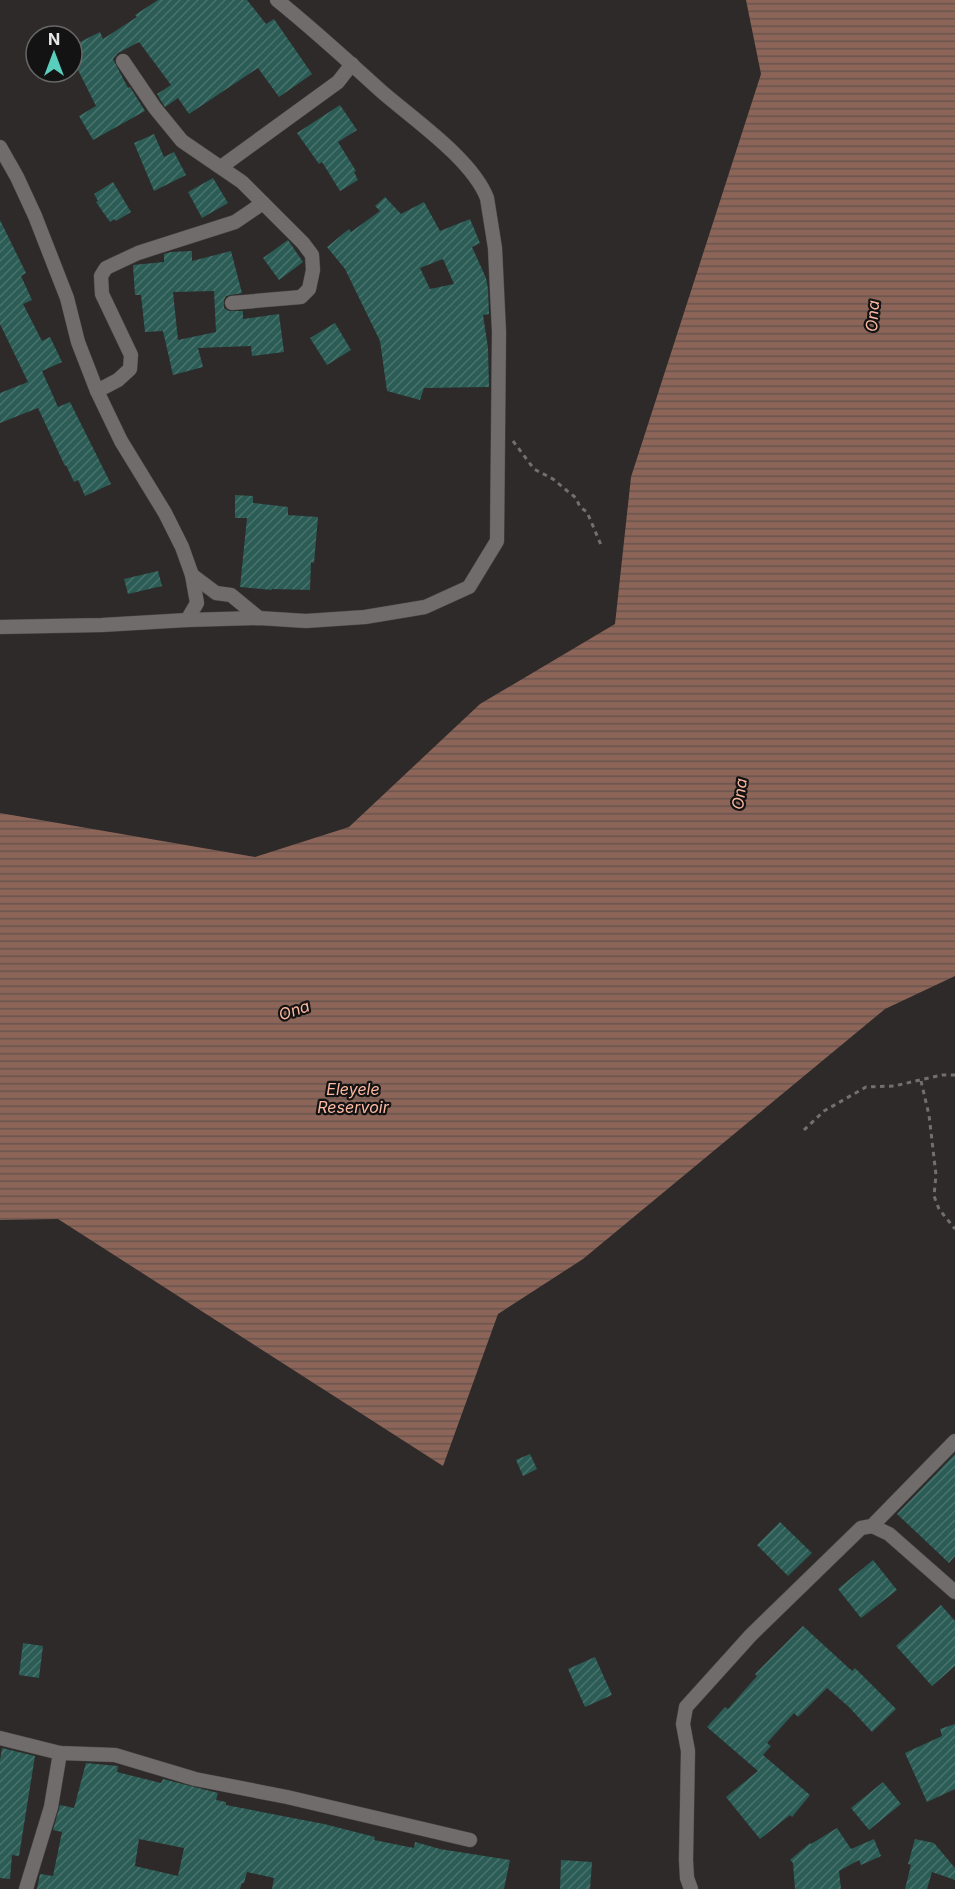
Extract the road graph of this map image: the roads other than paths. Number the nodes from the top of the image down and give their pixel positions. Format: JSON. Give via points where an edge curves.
{"nodes":[{"id":1,"x":277,"y":0,"type":"edge"},
{"id":2,"x":123,"y":61,"type":"dead end"},
{"id":3,"x":352,"y":64,"type":"junction"},
{"id":4,"x":0,"y":147,"type":"edge"},
{"id":5,"x":221,"y":167,"type":"junction"},
{"id":6,"x":263,"y":202,"type":"junction"},
{"id":7,"x":232,"y":303,"type":"dead end"},
{"id":8,"x":97,"y":391,"type":"junction"},
{"id":9,"x":192,"y":576,"type":"junction"},
{"id":10,"x":259,"y":618,"type":"junction"},
{"id":11,"x":187,"y":620,"type":"junction"},
{"id":12,"x":0,"y":627,"type":"edge"},
{"id":13,"x":955,"y":1441,"type":"edge"},
{"id":14,"x":872,"y":1526,"type":"junction"},
{"id":15,"x":953,"y":1587,"type":"edge"},
{"id":16,"x":0,"y":1738,"type":"edge"},
{"id":17,"x":60,"y":1754,"type":"junction"},
{"id":18,"x":470,"y":1840,"type":"dead end"},
{"id":19,"x":26,"y":1889,"type":"edge"},
{"id":20,"x":691,"y":1889,"type":"edge"}],
"edges":[{"from":1,"to":3,"type":"street"},
{"from":2,"to":5,"type":"street","via":[[182,141]]},
{"from":3,"to":5,"type":"street","via":[[338,82]]},
{"from":3,"to":10,"type":"street","via":[[441,142],[482,187],[497,279],[497,541],[469,587],[425,607],[306,621]]},
{"from":4,"to":8,"type":"street","via":[[17,177],[68,298],[78,342]]},
{"from":5,"to":6,"type":"street"},
{"from":6,"to":7,"type":"street","via":[[312,255],[309,289],[301,297]]},
{"from":6,"to":8,"type":"street","via":[[235,222],[138,253],[106,268],[101,276],[102,294],[131,355],[130,369]]},
{"from":8,"to":9,"type":"street","via":[[121,441],[165,513]]},
{"from":9,"to":10,"type":"street","via":[[216,593],[231,595]]},
{"from":9,"to":11,"type":"street","via":[[197,603]]},
{"from":10,"to":11,"type":"street"},
{"from":11,"to":12,"type":"street"},
{"from":13,"to":14,"type":"street"},
{"from":14,"to":15,"type":"street","via":[[889,1534]]},
{"from":14,"to":20,"type":"street","via":[[861,1528],[751,1635],[686,1707],[686,1860]]},
{"from":16,"to":17,"type":"street"},
{"from":17,"to":18,"type":"street","via":[[115,1755],[195,1779]]},
{"from":17,"to":19,"type":"street","via":[[51,1807]]}]}
